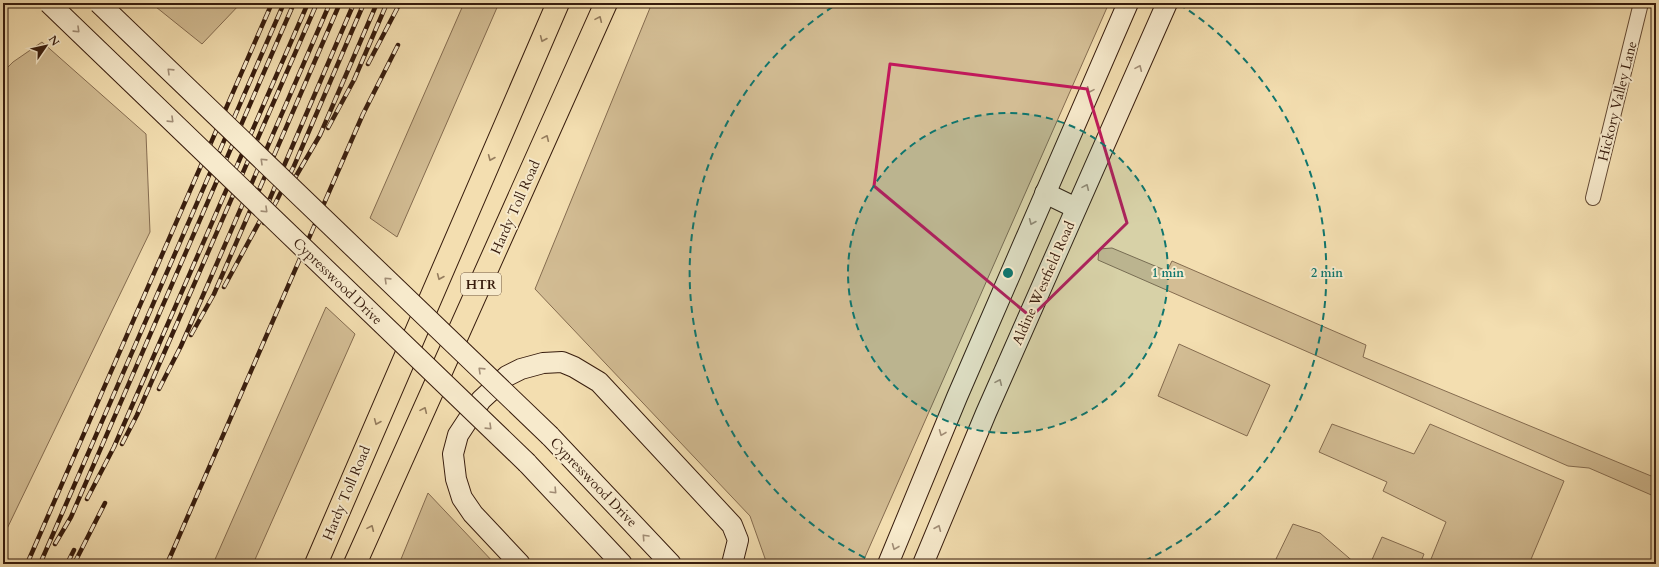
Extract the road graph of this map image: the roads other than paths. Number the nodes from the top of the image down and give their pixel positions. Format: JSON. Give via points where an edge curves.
{"nodes":[{"id":1,"x":49,"y":3,"type":"edge"},
{"id":2,"x":99,"y":3,"type":"edge"},
{"id":3,"x":558,"y":3,"type":"edge"},
{"id":4,"x":606,"y":3,"type":"edge"},
{"id":5,"x":1128,"y":3,"type":"edge"},
{"id":6,"x":1641,"y":3,"type":"edge"},
{"id":7,"x":1163,"y":4,"type":"edge"},
{"id":8,"x":1045,"y":193,"type":"junction"},
{"id":9,"x":1593,"y":198,"type":"dead end"},
{"id":10,"x":1076,"y":208,"type":"junction"},
{"id":11,"x":957,"y":397,"type":"junction"},
{"id":12,"x":986,"y":413,"type":"junction"},
{"id":13,"x":728,"y":560,"type":"edge"},
{"id":14,"x":316,"y":564,"type":"edge"},
{"id":15,"x":355,"y":564,"type":"edge"},
{"id":16,"x":520,"y":564,"type":"edge"},
{"id":17,"x":622,"y":564,"type":"edge"},
{"id":18,"x":671,"y":564,"type":"edge"},
{"id":19,"x":888,"y":564,"type":"edge"},
{"id":20,"x":923,"y":564,"type":"edge"}],
"edges":[{"from":1,"to":17,"type":"main road","name":"Cypresswood Drive","one_way":true,"bridge":true,"via":[[527,463]]},
{"from":18,"to":2,"type":"main road","name":"Cypresswood Drive","one_way":true,"bridge":true,"via":[[550,436]]},
{"from":3,"to":14,"type":"highway","name":"Hardy Toll Road","number":"HTR","one_way":true},
{"from":15,"to":4,"type":"highway","name":"Hardy Toll Road","number":"HTR","one_way":true},
{"from":5,"to":8,"type":"main road","one_way":true},
{"from":6,"to":9,"type":"street","name":"Hickory Valley Lane"},
{"from":10,"to":7,"type":"main road","name":"Aldine Westfield Road","one_way":true},
{"from":8,"to":10,"type":"main road"},
{"from":8,"to":11,"type":"main road","one_way":true},
{"from":12,"to":10,"type":"main road","name":"Aldine Westfield Road","one_way":true},
{"from":11,"to":12,"type":"main road"},
{"from":11,"to":19,"type":"main road","one_way":true},
{"from":20,"to":12,"type":"main road","name":"Aldine Westfield Road","one_way":true},
{"from":13,"to":16,"type":"main road","via":[[738,540],[732,525],[599,382],[574,367],[562,362],[552,362],[521,369],[507,376],[481,400],[458,435],[453,454],[458,488],[467,506]]}]}
